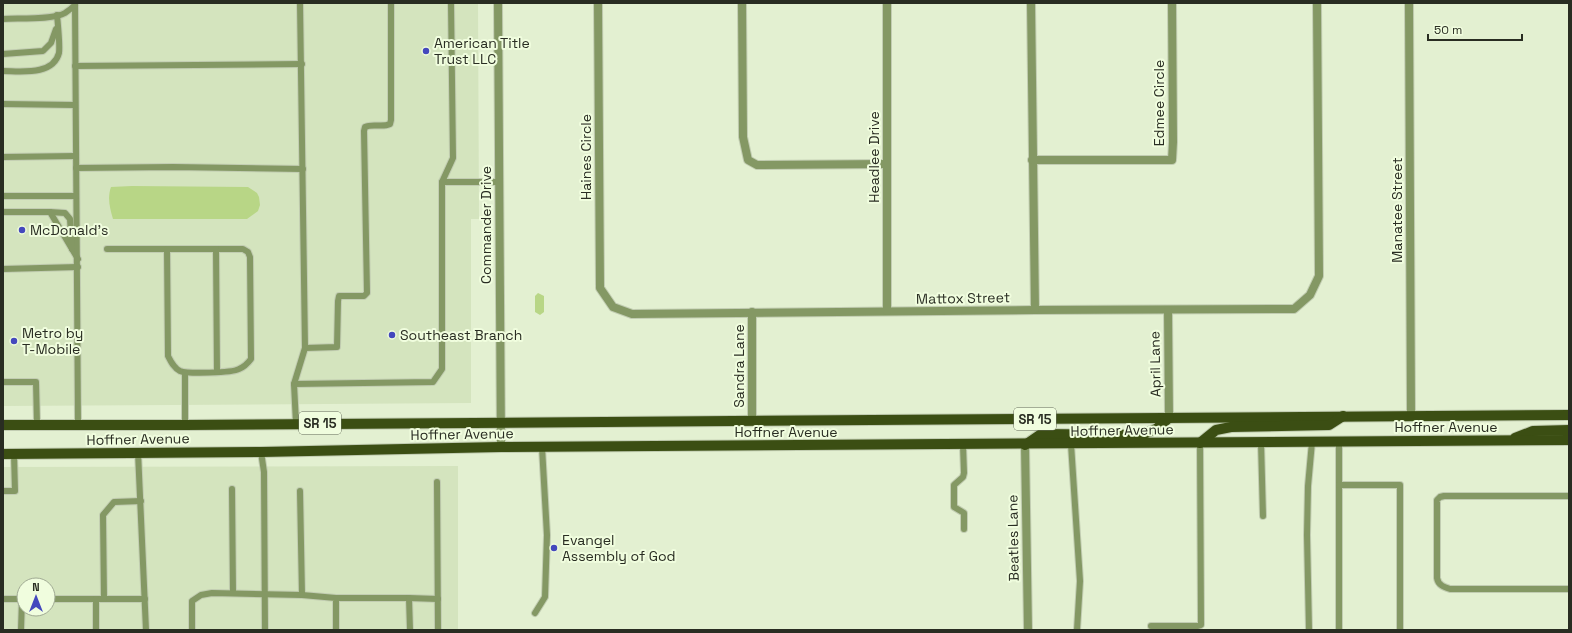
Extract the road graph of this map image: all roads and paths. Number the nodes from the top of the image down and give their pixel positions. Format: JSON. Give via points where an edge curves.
{"nodes":[{"id":1,"x":300,"y":3,"type":"edge"},
{"id":2,"x":391,"y":3,"type":"edge"},
{"id":3,"x":451,"y":3,"type":"edge"},
{"id":4,"x":498,"y":3,"type":"edge"},
{"id":5,"x":598,"y":3,"type":"edge"},
{"id":6,"x":742,"y":3,"type":"edge"},
{"id":7,"x":887,"y":3,"type":"edge"},
{"id":8,"x":1032,"y":3,"type":"edge"},
{"id":9,"x":1172,"y":3,"type":"edge"},
{"id":10,"x":1317,"y":3,"type":"edge"},
{"id":11,"x":1409,"y":3,"type":"edge"},
{"id":12,"x":75,"y":4,"type":"edge"},
{"id":13,"x":57,"y":15,"type":"junction"},
{"id":14,"x":3,"y":19,"type":"edge"},
{"id":15,"x":58,"y":24,"type":"junction"},
{"id":16,"x":3,"y":54,"type":"edge"},
{"id":17,"x":302,"y":64,"type":"junction"},
{"id":18,"x":75,"y":66,"type":"junction"},
{"id":19,"x":3,"y":71,"type":"edge"},
{"id":20,"x":3,"y":104,"type":"edge"},
{"id":21,"x":76,"y":105,"type":"junction"},
{"id":22,"x":76,"y":156,"type":"junction"},
{"id":23,"x":3,"y":157,"type":"edge"},
{"id":24,"x":1032,"y":160,"type":"junction"},
{"id":25,"x":886,"y":164,"type":"junction"},
{"id":26,"x":76,"y":168,"type":"junction"},
{"id":27,"x":303,"y":169,"type":"junction"},
{"id":28,"x":442,"y":182,"type":"junction"},
{"id":29,"x":499,"y":182,"type":"junction"},
{"id":30,"x":3,"y":196,"type":"edge"},
{"id":31,"x":76,"y":196,"type":"junction"},
{"id":32,"x":3,"y":212,"type":"edge"},
{"id":33,"x":50,"y":212,"type":"junction"},
{"id":34,"x":107,"y":249,"type":"dead end"},
{"id":35,"x":167,"y":249,"type":"junction"},
{"id":36,"x":216,"y":249,"type":"junction"},
{"id":37,"x":72,"y":251,"type":"junction"},
{"id":38,"x":78,"y":259,"type":"junction"},
{"id":39,"x":78,"y":266,"type":"junction"},
{"id":40,"x":3,"y":269,"type":"edge"},
{"id":41,"x":613,"y":308,"type":"joint"},
{"id":42,"x":1034,"y":310,"type":"junction"},
{"id":43,"x":1168,"y":310,"type":"junction"},
{"id":44,"x":887,"y":311,"type":"junction"},
{"id":45,"x":752,"y":312,"type":"junction"},
{"id":46,"x":305,"y":348,"type":"junction"},
{"id":47,"x":217,"y":372,"type":"junction"},
{"id":48,"x":185,"y":373,"type":"junction"},
{"id":49,"x":3,"y":382,"type":"edge"},
{"id":50,"x":294,"y":384,"type":"junction"},
{"id":51,"x":1569,"y":415,"type":"edge"},
{"id":52,"x":1343,"y":416,"type":"junction"},
{"id":53,"x":1411,"y":416,"type":"junction"},
{"id":54,"x":1169,"y":418,"type":"junction"},
{"id":55,"x":752,"y":420,"type":"junction"},
{"id":56,"x":500,"y":422,"type":"junction"},
{"id":57,"x":296,"y":423,"type":"junction"},
{"id":58,"x":37,"y":424,"type":"junction"},
{"id":59,"x":3,"y":425,"type":"edge"},
{"id":60,"x":78,"y":425,"type":"junction"},
{"id":61,"x":185,"y":425,"type":"junction"},
{"id":62,"x":1569,"y":430,"type":"edge"},
{"id":63,"x":1510,"y":440,"type":"junction"},
{"id":64,"x":1569,"y":440,"type":"edge"},
{"id":65,"x":1261,"y":442,"type":"junction"},
{"id":66,"x":1312,"y":442,"type":"junction"},
{"id":67,"x":1339,"y":442,"type":"junction"},
{"id":68,"x":1200,"y":443,"type":"junction"},
{"id":69,"x":1071,"y":444,"type":"junction"},
{"id":70,"x":964,"y":445,"type":"junction"},
{"id":71,"x":1025,"y":445,"type":"junction"},
{"id":72,"x":501,"y":447,"type":"junction"},
{"id":73,"x":542,"y":447,"type":"junction"},
{"id":74,"x":138,"y":452,"type":"junction"},
{"id":75,"x":261,"y":452,"type":"junction"},
{"id":76,"x":3,"y":454,"type":"edge"},
{"id":77,"x":14,"y":454,"type":"junction"},
{"id":78,"x":437,"y":482,"type":"dead end"},
{"id":79,"x":1339,"y":485,"type":"junction"},
{"id":80,"x":232,"y":489,"type":"dead end"},
{"id":81,"x":3,"y":491,"type":"edge"},
{"id":82,"x":300,"y":491,"type":"dead end"},
{"id":83,"x":1569,"y":496,"type":"edge"},
{"id":84,"x":141,"y":501,"type":"junction"},
{"id":85,"x":1263,"y":516,"type":"dead end"},
{"id":86,"x":964,"y":530,"type":"dead end"},
{"id":87,"x":1569,"y":589,"type":"edge"},
{"id":88,"x":232,"y":593,"type":"junction"},
{"id":89,"x":265,"y":594,"type":"junction"},
{"id":90,"x":302,"y":595,"type":"junction"},
{"id":91,"x":336,"y":598,"type":"junction"},
{"id":92,"x":409,"y":598,"type":"junction"},
{"id":93,"x":3,"y":599,"type":"edge"},
{"id":94,"x":16,"y":599,"type":"edge"},
{"id":95,"x":56,"y":599,"type":"edge"},
{"id":96,"x":96,"y":599,"type":"junction"},
{"id":97,"x":104,"y":599,"type":"junction"},
{"id":98,"x":145,"y":599,"type":"junction"},
{"id":99,"x":438,"y":599,"type":"junction"},
{"id":100,"x":535,"y":613,"type":"dead end"},
{"id":101,"x":22,"y":617,"type":"edge"},
{"id":102,"x":1152,"y":626,"type":"dead end"},
{"id":103,"x":21,"y":630,"type":"edge"},
{"id":104,"x":96,"y":630,"type":"edge"},
{"id":105,"x":146,"y":630,"type":"edge"},
{"id":106,"x":192,"y":630,"type":"edge"},
{"id":107,"x":265,"y":630,"type":"edge"},
{"id":108,"x":336,"y":630,"type":"edge"},
{"id":109,"x":410,"y":630,"type":"edge"},
{"id":110,"x":438,"y":630,"type":"edge"},
{"id":111,"x":1028,"y":630,"type":"edge"},
{"id":112,"x":1077,"y":630,"type":"edge"},
{"id":113,"x":1310,"y":630,"type":"edge"},
{"id":114,"x":1339,"y":630,"type":"edge"},
{"id":115,"x":1400,"y":630,"type":"edge"}],
"edges":[{"from":1,"to":17,"type":"lane"},
{"from":2,"to":46,"type":"lane","via":[[391,120],[386,126],[368,126],[364,131],[367,293],[364,296],[339,296],[337,346]]},
{"from":3,"to":28,"type":"lane","via":[[453,158]]},
{"from":4,"to":29,"type":"street","name":"Commander Drive"},
{"from":5,"to":41,"type":"street","name":"Haines Circle","via":[[600,288]]},
{"from":6,"to":25,"type":"street","via":[[743,137],[748,160],[757,165]]},
{"from":7,"to":25,"type":"street","name":"Headlee Drive"},
{"from":8,"to":24,"type":"street"},
{"from":9,"to":24,"type":"street","name":"Edmee Circle","via":[[1172,160]]},
{"from":10,"to":43,"type":"street","name":"Mattox Street","via":[[1319,276],[1310,295],[1294,309]]},
{"from":11,"to":53,"type":"street","name":"Manatee Street"},
{"from":12,"to":13,"type":"lane","via":[[64,14]]},
{"from":12,"to":18,"type":"lane"},
{"from":13,"to":14,"type":"lane"},
{"from":13,"to":15,"type":"lane"},
{"from":15,"to":16,"type":"lane","via":[[51,43],[43,51]]},
{"from":15,"to":19,"type":"lane","via":[[58,53],[53,63],[34,71]]},
{"from":17,"to":18,"type":"lane"},
{"from":17,"to":27,"type":"lane"},
{"from":18,"to":21,"type":"lane"},
{"from":20,"to":21,"type":"lane"},
{"from":21,"to":22,"type":"lane"},
{"from":22,"to":23,"type":"lane"},
{"from":22,"to":26,"type":"lane"},
{"from":24,"to":42,"type":"street"},
{"from":25,"to":44,"type":"street","name":"Headlee Drive"},
{"from":26,"to":27,"type":"lane","via":[[173,166]]},
{"from":26,"to":31,"type":"lane"},
{"from":27,"to":46,"type":"lane"},
{"from":28,"to":29,"type":"lane"},
{"from":28,"to":50,"type":"lane","via":[[442,369],[433,382]]},
{"from":29,"to":56,"type":"street","name":"Commander Drive"},
{"from":30,"to":31,"type":"lane"},
{"from":31,"to":38,"type":"lane"},
{"from":32,"to":33,"type":"lane"},
{"from":33,"to":37,"type":"lane"},
{"from":33,"to":37,"type":"lane","via":[[65,213],[70,218]]},
{"from":34,"to":35,"type":"lane"},
{"from":35,"to":36,"type":"lane"},
{"from":35,"to":48,"type":"lane","via":[[168,356],[175,368]]},
{"from":36,"to":47,"type":"lane"},
{"from":36,"to":47,"type":"lane","via":[[243,249],[250,256],[251,359],[240,369]]},
{"from":37,"to":38,"type":"lane"},
{"from":38,"to":39,"type":"lane"},
{"from":39,"to":40,"type":"lane"},
{"from":39,"to":60,"type":"lane"},
{"from":41,"to":45,"type":"street","name":"Mattox Street","via":[[632,314]]},
{"from":42,"to":43,"type":"street","name":"Mattox Street"},
{"from":42,"to":44,"type":"street","name":"Mattox Street"},
{"from":43,"to":54,"type":"street","name":"April Lane"},
{"from":44,"to":45,"type":"street","name":"Mattox Street"},
{"from":45,"to":55,"type":"street","name":"Sandra Lane"},
{"from":46,"to":50,"type":"lane"},
{"from":47,"to":48,"type":"lane"},
{"from":48,"to":61,"type":"lane"},
{"from":49,"to":58,"type":"lane","via":[[36,382]]},
{"from":50,"to":57,"type":"lane"},
{"from":51,"to":53,"type":"main road","name":"Hoffner Avenue","number":"SR 15"},
{"from":52,"to":53,"type":"main road","name":"Hoffner Avenue","number":"SR 15"},
{"from":52,"to":54,"type":"main road","name":"Hoffner Avenue","number":"SR 15"},
{"from":52,"to":68,"type":"main road","via":[[1329,425],[1224,428],[1216,430]]},
{"from":54,"to":55,"type":"main road","name":"Hoffner Avenue","number":"SR 15"},
{"from":54,"to":71,"type":"main road","via":[[1156,430],[1141,435],[1041,434]]},
{"from":55,"to":56,"type":"main road","name":"Hoffner Avenue","number":"SR 15"},
{"from":56,"to":57,"type":"main road","name":"Hoffner Avenue","number":"SR 15"},
{"from":56,"to":72,"type":"street","name":"Commander Drive"},
{"from":57,"to":61,"type":"main road","name":"Hoffner Avenue","number":"SR 15"},
{"from":58,"to":59,"type":"main road","name":"Hoffner Avenue","number":"SR 15"},
{"from":58,"to":60,"type":"main road","name":"Hoffner Avenue","number":"SR 15"},
{"from":60,"to":61,"type":"main road","name":"Hoffner Avenue","number":"SR 15"},
{"from":62,"to":63,"type":"main road","via":[[1534,431]]},
{"from":63,"to":64,"type":"main road","name":"Hoffner Avenue","number":"SR 15"},
{"from":63,"to":67,"type":"main road","name":"Hoffner Avenue","number":"SR 15"},
{"from":65,"to":66,"type":"main road","name":"Hoffner Avenue","number":"SR 15"},
{"from":65,"to":68,"type":"main road","name":"Hoffner Avenue","number":"SR 15"},
{"from":65,"to":85,"type":"lane"},
{"from":66,"to":67,"type":"main road","name":"Hoffner Avenue","number":"SR 15"},
{"from":66,"to":113,"type":"lane","via":[[1307,535]]},
{"from":67,"to":79,"type":"lane"},
{"from":68,"to":69,"type":"main road","name":"Hoffner Avenue","number":"SR 15"},
{"from":68,"to":102,"type":"lane","via":[[1201,624]]},
{"from":69,"to":71,"type":"main road","name":"Hoffner Avenue","number":"SR 15"},
{"from":69,"to":112,"type":"lane","via":[[1080,581]]},
{"from":70,"to":71,"type":"main road","name":"Hoffner Avenue","number":"SR 15"},
{"from":70,"to":73,"type":"main road","name":"Hoffner Avenue","number":"SR 15"},
{"from":70,"to":86,"type":"lane","via":[[964,473],[954,485],[954,507],[964,513]]},
{"from":71,"to":111,"type":"street","name":"Beatles Lane"},
{"from":72,"to":73,"type":"main road","name":"Hoffner Avenue","number":"SR 15"},
{"from":72,"to":75,"type":"main road","name":"Hoffner Avenue","number":"SR 15"},
{"from":73,"to":100,"type":"lane","via":[[547,535],[545,596]]},
{"from":74,"to":75,"type":"main road","name":"Hoffner Avenue","number":"SR 15"},
{"from":74,"to":77,"type":"main road","name":"Hoffner Avenue","number":"SR 15"},
{"from":74,"to":84,"type":"lane"},
{"from":75,"to":89,"type":"lane","via":[[264,472]]},
{"from":76,"to":77,"type":"main road","name":"Hoffner Avenue","number":"SR 15"},
{"from":77,"to":81,"type":"lane","via":[[15,491]]},
{"from":78,"to":99,"type":"lane"},
{"from":79,"to":114,"type":"lane"},
{"from":79,"to":115,"type":"lane","via":[[1401,487]]},
{"from":80,"to":88,"type":"lane"},
{"from":82,"to":90,"type":"lane"},
{"from":83,"to":87,"type":"lane","via":[[1444,496],[1437,500],[1437,578],[1441,585],[1450,589]]},
{"from":84,"to":97,"type":"lane","via":[[114,502],[103,515]]},
{"from":84,"to":98,"type":"lane"},
{"from":88,"to":89,"type":"lane"},
{"from":88,"to":106,"type":"lane","via":[[201,595],[192,601]]},
{"from":89,"to":90,"type":"lane"},
{"from":89,"to":107,"type":"lane"},
{"from":90,"to":91,"type":"lane"},
{"from":91,"to":92,"type":"lane"},
{"from":91,"to":108,"type":"lane"},
{"from":92,"to":99,"type":"lane"},
{"from":92,"to":109,"type":"lane"},
{"from":93,"to":94,"type":"lane"},
{"from":95,"to":96,"type":"lane"},
{"from":96,"to":97,"type":"lane"},
{"from":96,"to":104,"type":"lane"},
{"from":97,"to":98,"type":"lane"},
{"from":98,"to":105,"type":"lane"},
{"from":99,"to":110,"type":"lane"},
{"from":101,"to":103,"type":"lane"}]}
